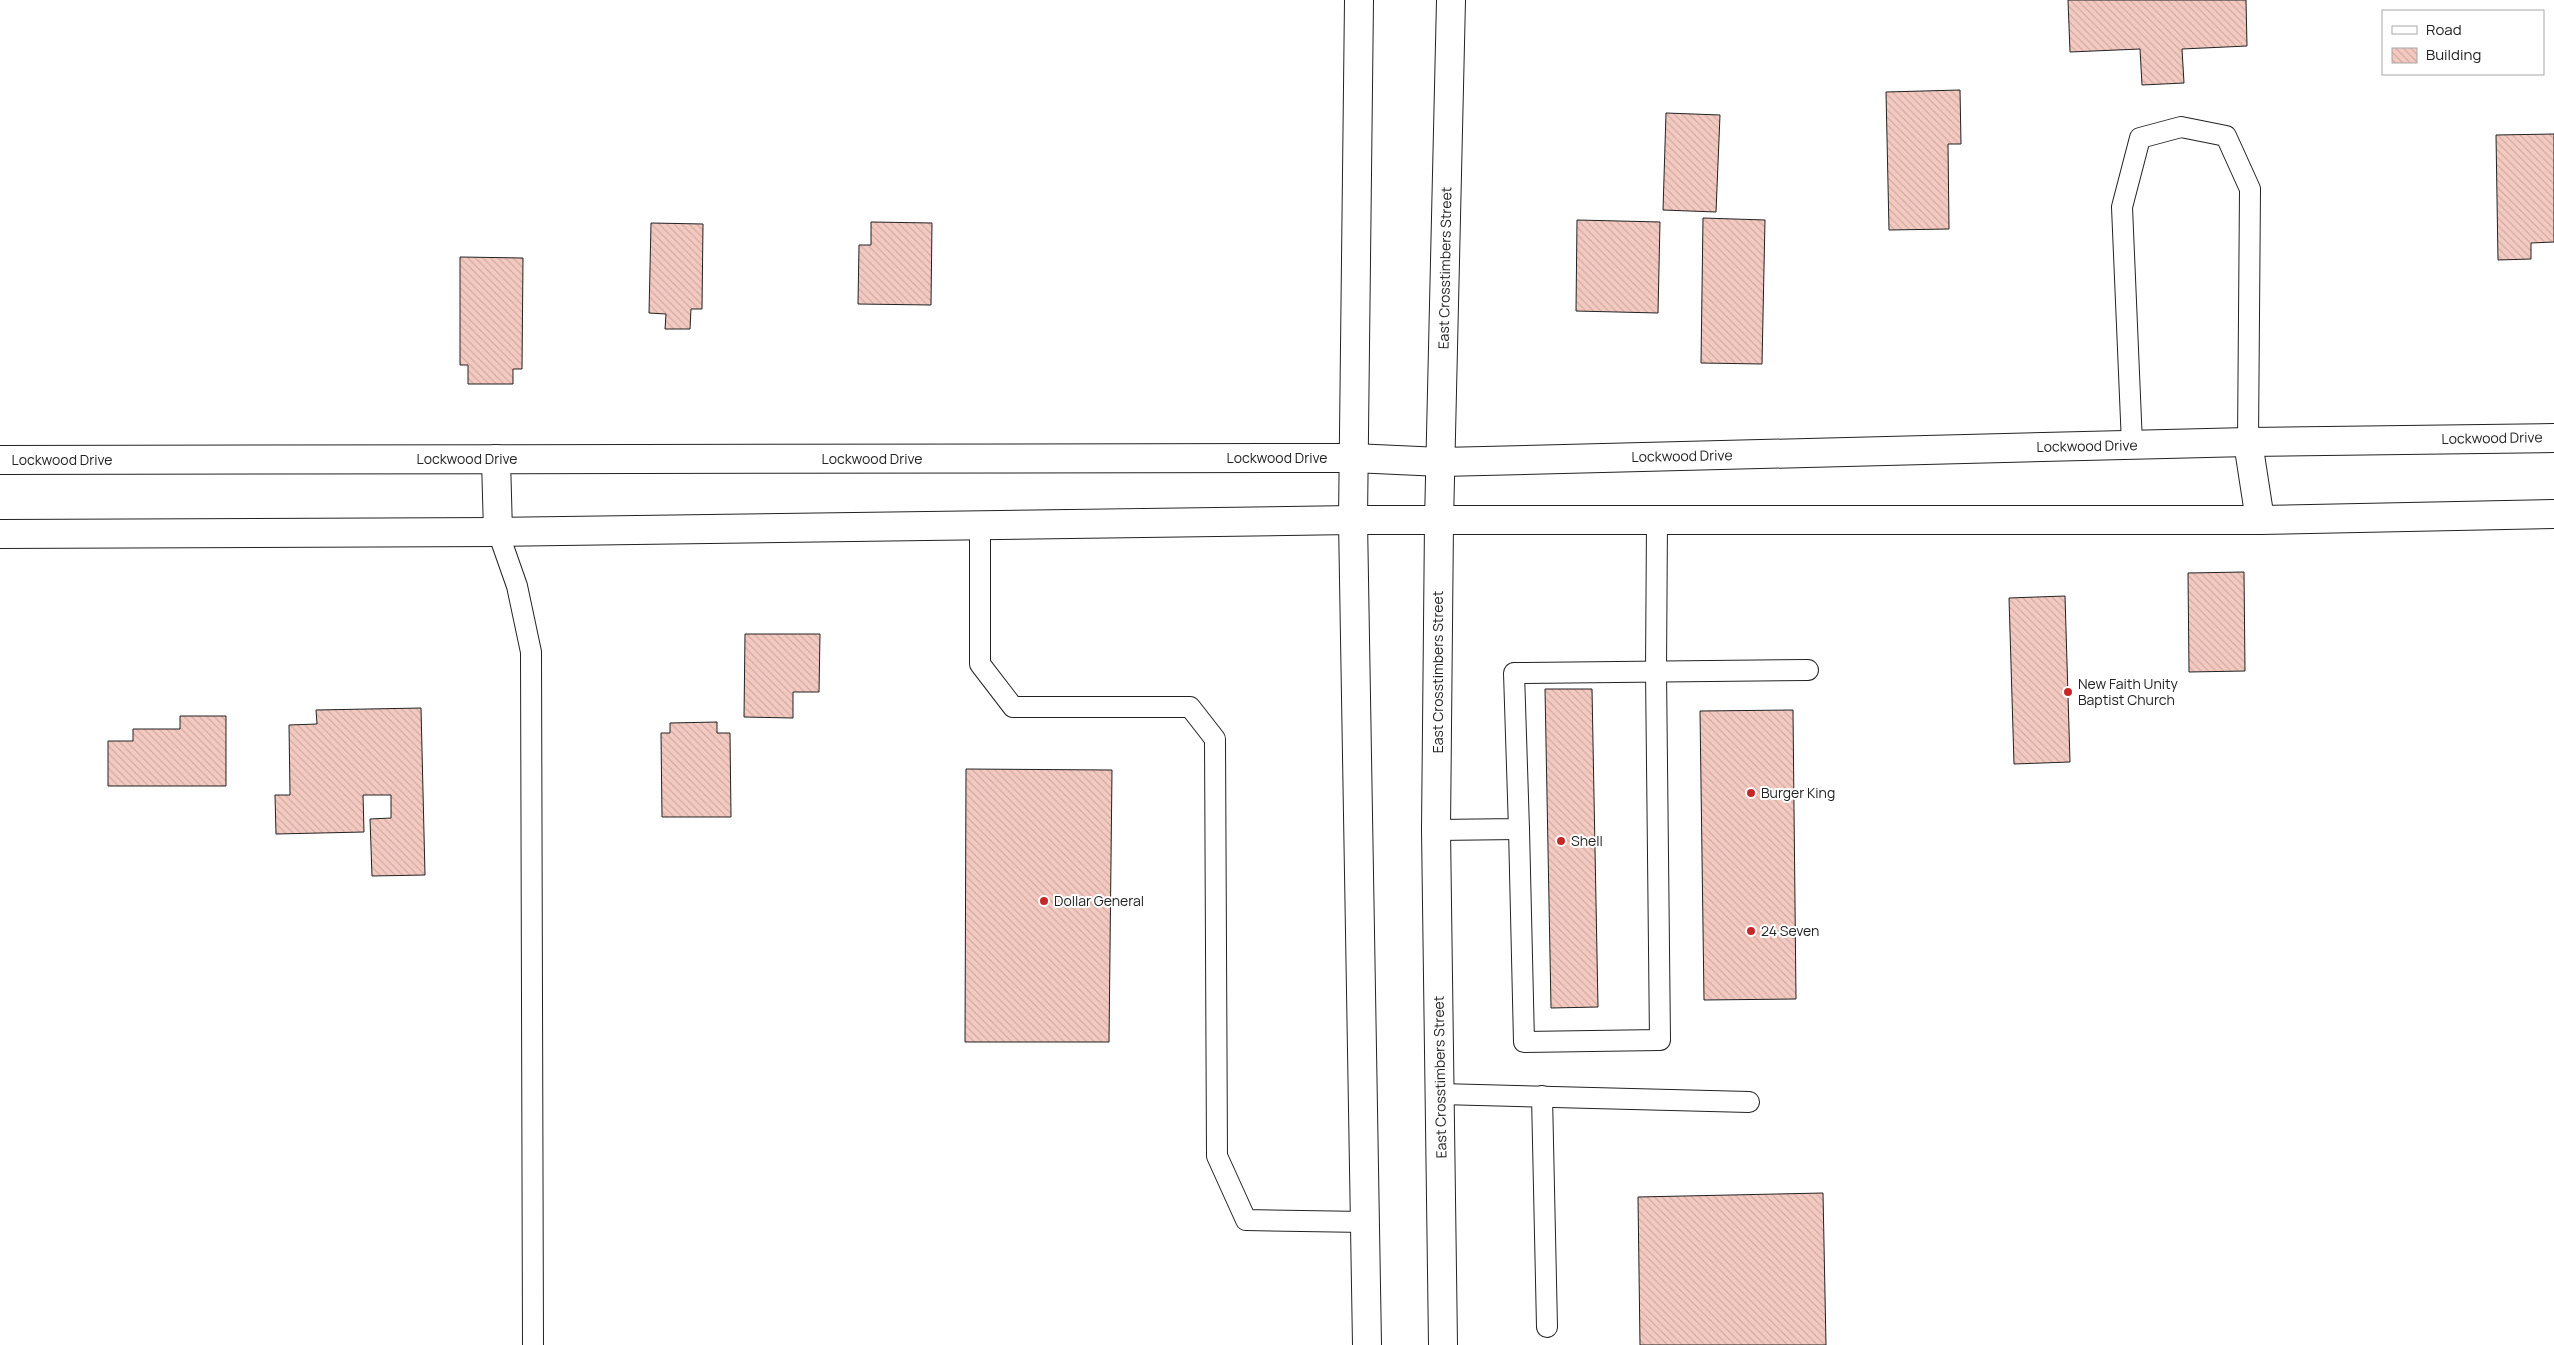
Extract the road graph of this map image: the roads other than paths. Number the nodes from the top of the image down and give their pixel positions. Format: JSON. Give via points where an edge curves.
{"nodes":[{"id":1,"x":1359,"y":0,"type":"edge"},
{"id":2,"x":1451,"y":0,"type":"edge"},
{"id":3,"x":2554,"y":438,"type":"edge"},
{"id":4,"x":2248,"y":442,"type":"junction"},
{"id":5,"x":2132,"y":444,"type":"junction"},
{"id":6,"x":1353,"y":458,"type":"junction"},
{"id":7,"x":496,"y":459,"type":"junction"},
{"id":8,"x":0,"y":460,"type":"edge"},
{"id":9,"x":1441,"y":462,"type":"junction"},
{"id":10,"x":2554,"y":514,"type":"edge"},
{"id":11,"x":1353,"y":520,"type":"junction"},
{"id":12,"x":2260,"y":520,"type":"junction"},
{"id":13,"x":1657,"y":521,"type":"junction"},
{"id":14,"x":1439,"y":522,"type":"junction"},
{"id":15,"x":980,"y":526,"type":"junction"},
{"id":16,"x":498,"y":532,"type":"junction"},
{"id":17,"x":0,"y":534,"type":"edge"},
{"id":18,"x":1808,"y":670,"type":"dead end"},
{"id":19,"x":1656,"y":671,"type":"junction"},
{"id":20,"x":1519,"y":829,"type":"junction"},
{"id":21,"x":1436,"y":830,"type":"junction"},
{"id":22,"x":1440,"y":1094,"type":"junction"},
{"id":23,"x":1542,"y":1096,"type":"junction"},
{"id":24,"x":1749,"y":1102,"type":"dead end"},
{"id":25,"x":1365,"y":1222,"type":"junction"},
{"id":26,"x":1547,"y":1326,"type":"dead end"},
{"id":27,"x":533,"y":1345,"type":"edge"},
{"id":28,"x":1367,"y":1345,"type":"edge"},
{"id":29,"x":1443,"y":1345,"type":"edge"}],
"edges":[{"from":1,"to":6,"type":"main road"},
{"from":2,"to":9,"type":"main road","name":"East Crosstimbers Street"},
{"from":3,"to":4,"type":"main road","name":"Lockwood Drive"},
{"from":4,"to":5,"type":"main road","name":"Lockwood Drive"},
{"from":4,"to":5,"type":"lane","via":[[2250,188],[2226,136],[2181,127],[2140,138],[2122,207]]},
{"from":4,"to":12,"type":"main road"},
{"from":5,"to":9,"type":"main road","name":"Lockwood Drive"},
{"from":6,"to":7,"type":"main road","name":"Lockwood Drive"},
{"from":6,"to":9,"type":"main road","name":"Lockwood Drive"},
{"from":6,"to":11,"type":"main road"},
{"from":7,"to":8,"type":"main road","name":"Lockwood Drive"},
{"from":7,"to":16,"type":"main road"},
{"from":9,"to":14,"type":"main road","name":"East Crosstimbers Street"},
{"from":10,"to":12,"type":"main road"},
{"from":11,"to":14,"type":"main road"},
{"from":11,"to":15,"type":"main road"},
{"from":11,"to":25,"type":"main road"},
{"from":12,"to":13,"type":"main road"},
{"from":13,"to":14,"type":"main road"},
{"from":13,"to":19,"type":"lane"},
{"from":14,"to":21,"type":"main road","name":"East Crosstimbers Street"},
{"from":15,"to":16,"type":"main road"},
{"from":15,"to":25,"type":"lane","via":[[980,664],[1013,707],[1190,707],[1215,739],[1217,1156],[1246,1220]]},
{"from":16,"to":17,"type":"main road"},
{"from":16,"to":27,"type":"lane","via":[[517,586],[531,652]]},
{"from":18,"to":19,"type":"lane"},
{"from":19,"to":20,"type":"lane","via":[[1514,673]]},
{"from":19,"to":20,"type":"lane","via":[[1660,1040],[1524,1042]]},
{"from":20,"to":21,"type":"lane"},
{"from":21,"to":22,"type":"main road","name":"East Crosstimbers Street"},
{"from":22,"to":23,"type":"lane"},
{"from":22,"to":29,"type":"main road","name":"East Crosstimbers Street"},
{"from":23,"to":24,"type":"lane"},
{"from":23,"to":26,"type":"lane"},
{"from":25,"to":28,"type":"main road"}]}
